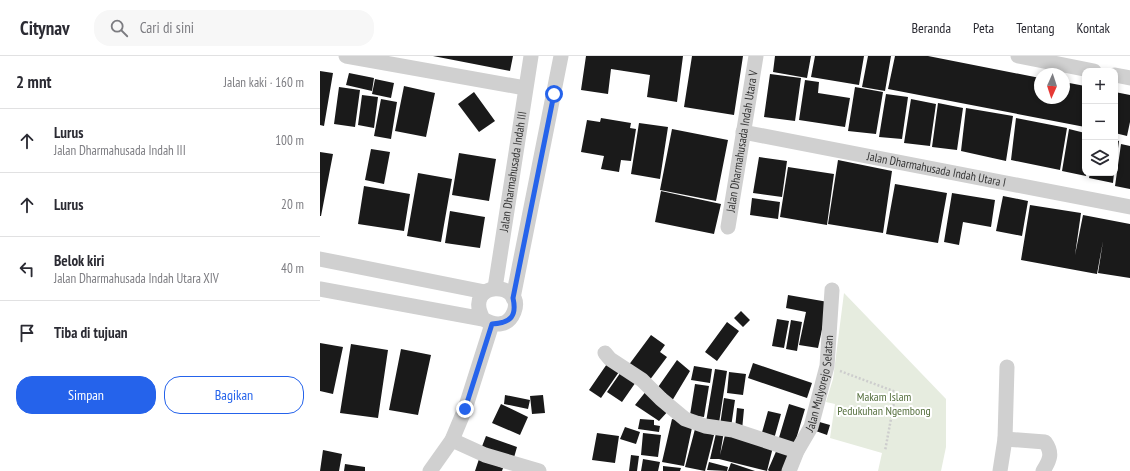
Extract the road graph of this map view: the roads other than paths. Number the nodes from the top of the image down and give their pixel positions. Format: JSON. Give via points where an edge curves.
{"nodes":[{"id":1,"x":531,"y":56,"type":"edge"},
{"id":2,"x":561,"y":56,"type":"edge"},
{"id":3,"x":756,"y":56,"type":"edge"},
{"id":4,"x":1018,"y":56,"type":"edge"},
{"id":5,"x":353,"y":57,"type":"edge"},
{"id":6,"x":1082,"y":69,"type":"edge"},
{"id":7,"x":1118,"y":76,"type":"edge"},
{"id":8,"x":1130,"y":78,"type":"edge"},
{"id":9,"x":525,"y":88,"type":"junction"},
{"id":10,"x":743,"y":132,"type":"junction"},
{"id":11,"x":1130,"y":207,"type":"edge"},
{"id":12,"x":728,"y":227,"type":"dead end"},
{"id":13,"x":320,"y":259,"type":"edge"},
{"id":14,"x":320,"y":289,"type":"edge"},
{"id":15,"x":490,"y":290,"type":"junction"},
{"id":16,"x":832,"y":290,"type":"dead end"},
{"id":17,"x":513,"y":298,"type":"junction"},
{"id":18,"x":488,"y":322,"type":"junction"},
{"id":19,"x":605,"y":353,"type":"dead end"},
{"id":20,"x":1007,"y":367,"type":"dead end"},
{"id":21,"x":1005,"y":439,"type":"junction"},
{"id":22,"x":452,"y":440,"type":"junction"},
{"id":23,"x":797,"y":451,"type":"junction"},
{"id":24,"x":430,"y":471,"type":"edge"},
{"id":25,"x":539,"y":471,"type":"edge"},
{"id":26,"x":789,"y":471,"type":"edge"},
{"id":27,"x":1000,"y":471,"type":"edge"},
{"id":28,"x":1043,"y":471,"type":"edge"}],
"edges":[{"from":1,"to":9,"type":"street","name":"Jalan Dharmahusada Indah III"},
{"from":2,"to":17,"type":"street","name":"Jalan Dharmahusada Indah III"},
{"from":3,"to":10,"type":"street","name":"Jalan Dharmahusada Indah Utara V"},
{"from":4,"to":6,"type":"street"},
{"from":5,"to":9,"type":"street"},
{"from":7,"to":8,"type":"street"},
{"from":9,"to":15,"type":"street","name":"Jalan Dharmahusada Indah III"},
{"from":10,"to":11,"type":"street","name":"Jalan Dharmahusada Indah Utara I"},
{"from":10,"to":12,"type":"street","name":"Jalan Dharmahusada Indah Utara V"},
{"from":13,"to":15,"type":"street"},
{"from":14,"to":18,"type":"street"},
{"from":15,"to":17,"type":"street","via":[[506,290]]},
{"from":15,"to":18,"type":"street","via":[[479,300],[479,310]]},
{"from":16,"to":23,"type":"street","name":"Jalan Mulyorejo Selatan","via":[[827,366],[810,427]]},
{"from":17,"to":18,"type":"street","via":[[515,308],[512,318],[503,324]]},
{"from":18,"to":22,"type":"street","via":[[465,409]]},
{"from":19,"to":23,"type":"street","via":[[642,380],[684,419],[705,426],[733,430]]},
{"from":20,"to":21,"type":"street"},
{"from":21,"to":27,"type":"street"},
{"from":21,"to":28,"type":"street","via":[[1045,442],[1050,454]]},
{"from":22,"to":24,"type":"street"},
{"from":22,"to":25,"type":"street","via":[[485,455]]},
{"from":23,"to":26,"type":"street","name":"Jalan Mulyorejo Selatan"}]}
